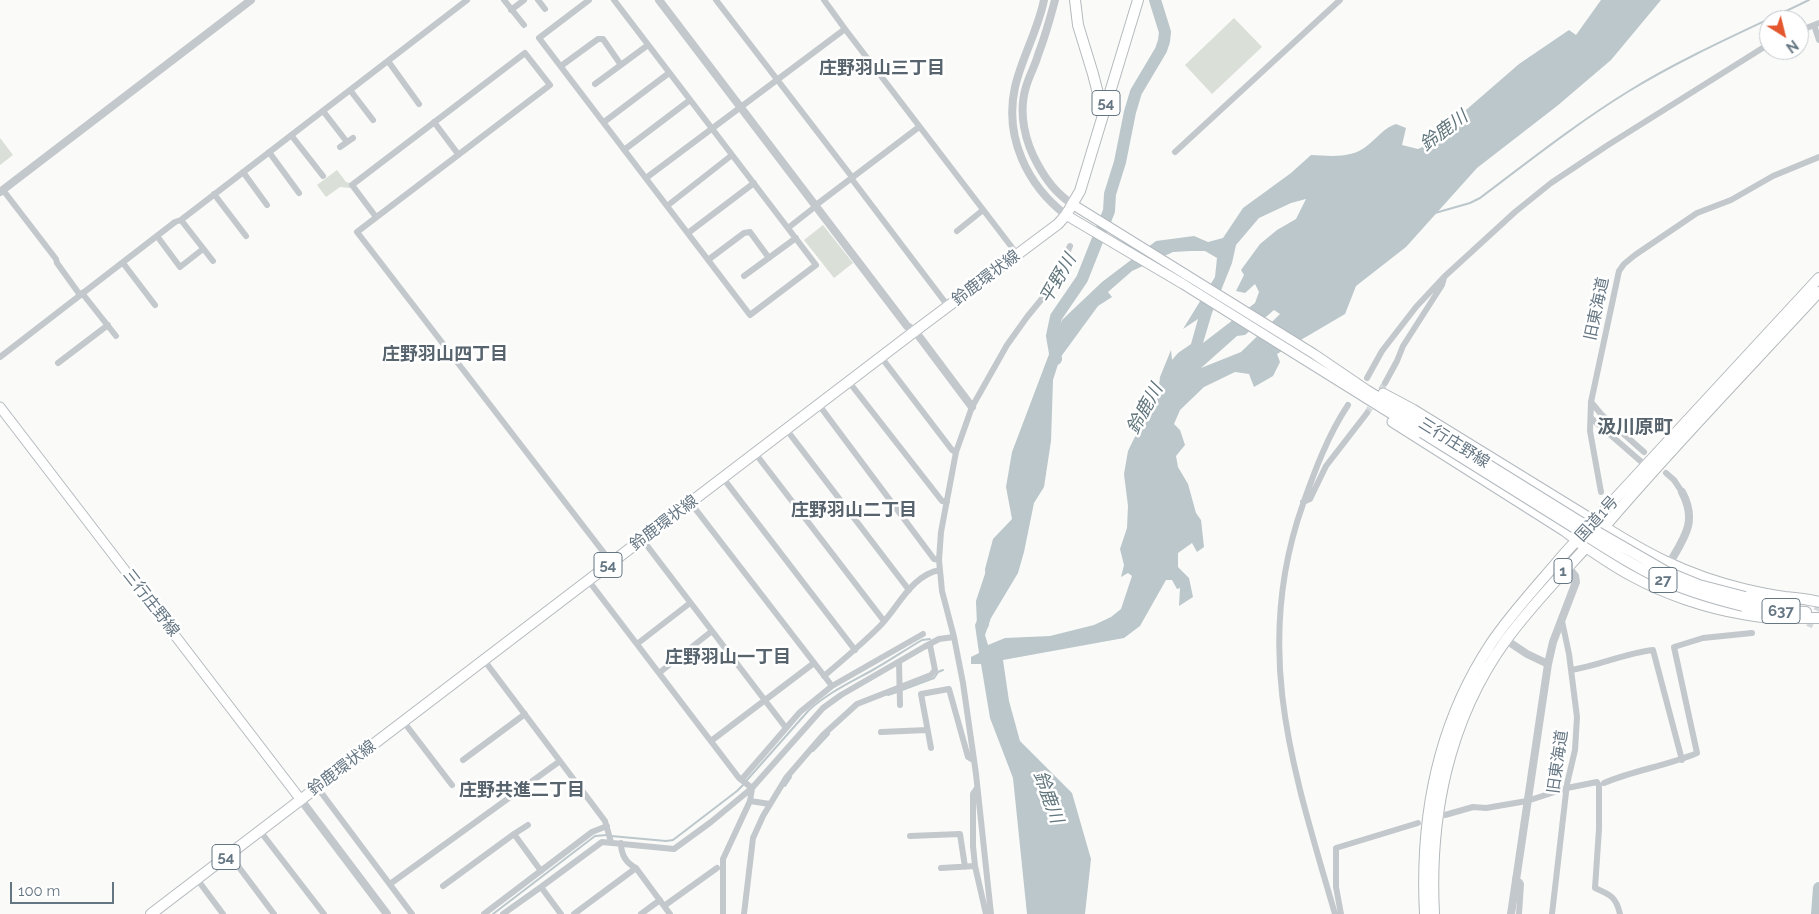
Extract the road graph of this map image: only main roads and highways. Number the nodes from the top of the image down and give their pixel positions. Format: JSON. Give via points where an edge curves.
{"nodes":[{"id":1,"x":1076,"y":0,"type":"edge"},
{"id":2,"x":1138,"y":0,"type":"edge"},
{"id":3,"x":1093,"y":74,"type":"junction"},
{"id":4,"x":1111,"y":86,"type":"junction"},
{"id":5,"x":1103,"y":114,"type":"junction"},
{"id":6,"x":1072,"y":204,"type":"junction"},
{"id":7,"x":1066,"y":215,"type":"junction"},
{"id":8,"x":1819,"y":278,"type":"edge"},
{"id":9,"x":1819,"y":292,"type":"edge"},
{"id":10,"x":1337,"y":382,"type":"junction"},
{"id":11,"x":1367,"y":384,"type":"junction"},
{"id":12,"x":0,"y":408,"type":"edge"},
{"id":13,"x":1424,"y":429,"type":"junction"},
{"id":14,"x":1604,"y":527,"type":"junction"},
{"id":15,"x":1588,"y":535,"type":"junction"},
{"id":16,"x":1744,"y":602,"type":"junction"},
{"id":17,"x":1819,"y":603,"type":"edge"},
{"id":18,"x":1819,"y":612,"type":"edge"},
{"id":19,"x":1819,"y":618,"type":"edge"},
{"id":20,"x":300,"y":800,"type":"junction"},
{"id":21,"x":150,"y":914,"type":"edge"},
{"id":22,"x":1425,"y":914,"type":"edge"},
{"id":23,"x":1434,"y":914,"type":"edge"}],
"edges":[{"from":1,"to":3,"type":"main road","number":"54","via":[[1078,25]]},
{"from":2,"to":4,"type":"main road","name":"鈴鹿環状線","number":"54"},
{"from":3,"to":4,"type":"main road","number":"54"},
{"from":3,"to":5,"type":"main road","number":"54"},
{"from":4,"to":5,"type":"main road","name":"鈴鹿環状線","number":"54"},
{"from":5,"to":6,"type":"main road","name":"鈴鹿環状線","number":"54","via":[[1080,191]]},
{"from":6,"to":7,"type":"main road","name":"鈴鹿環状線","number":"54"},
{"from":6,"to":11,"type":"main road","name":"三行庄野線"},
{"from":7,"to":10,"type":"main road","name":"三行庄野線"},
{"from":7,"to":20,"type":"main road","name":"鈴鹿環状線","number":"54"},
{"from":8,"to":15,"type":"main road","name":"国道1号","number":"1","via":[[1645,465]]},
{"from":9,"to":14,"type":"main road","name":"国道1号","number":"1"},
{"from":10,"to":13,"type":"main road","name":"三行庄野線"},
{"from":10,"to":15,"type":"main road","name":"三行庄野線","via":[[1395,424],[1564,531]]},
{"from":11,"to":13,"type":"main road","name":"三行庄野線"},
{"from":11,"to":15,"type":"main road","name":"三行庄野線","via":[[1413,409]]},
{"from":12,"to":20,"type":"main road","name":"三行庄野線"},
{"from":13,"to":15,"type":"main road","name":"三行庄野線","bridge":true},
{"from":14,"to":15,"type":"main road","name":"国道1号","number":"1"},
{"from":14,"to":15,"type":"main road","number":"27"},
{"from":14,"to":16,"type":"main road","number":"27"},
{"from":15,"to":16,"type":"main road","number":"27","bridge":true,"via":[[1659,578],[1702,595]]},
{"from":15,"to":16,"type":"main road","number":"27","via":[[1631,576],[1711,607]]},
{"from":15,"to":22,"type":"main road","name":"国道1号","number":"1","via":[[1528,595],[1490,645],[1459,704],[1442,748],[1428,810]]},
{"from":15,"to":23,"type":"main road","name":"国道1号","number":"1","via":[[1568,566],[1506,640],[1484,674],[1460,726],[1446,772],[1435,828]]},
{"from":16,"to":17,"type":"main road","number":"27"},
{"from":16,"to":18,"type":"main road","number":"637","via":[[1766,610]]},
{"from":16,"to":19,"type":"main road","number":"27","via":[[1766,617]]},
{"from":20,"to":21,"type":"main road","name":"鈴鹿環状線","number":"54"}]}
